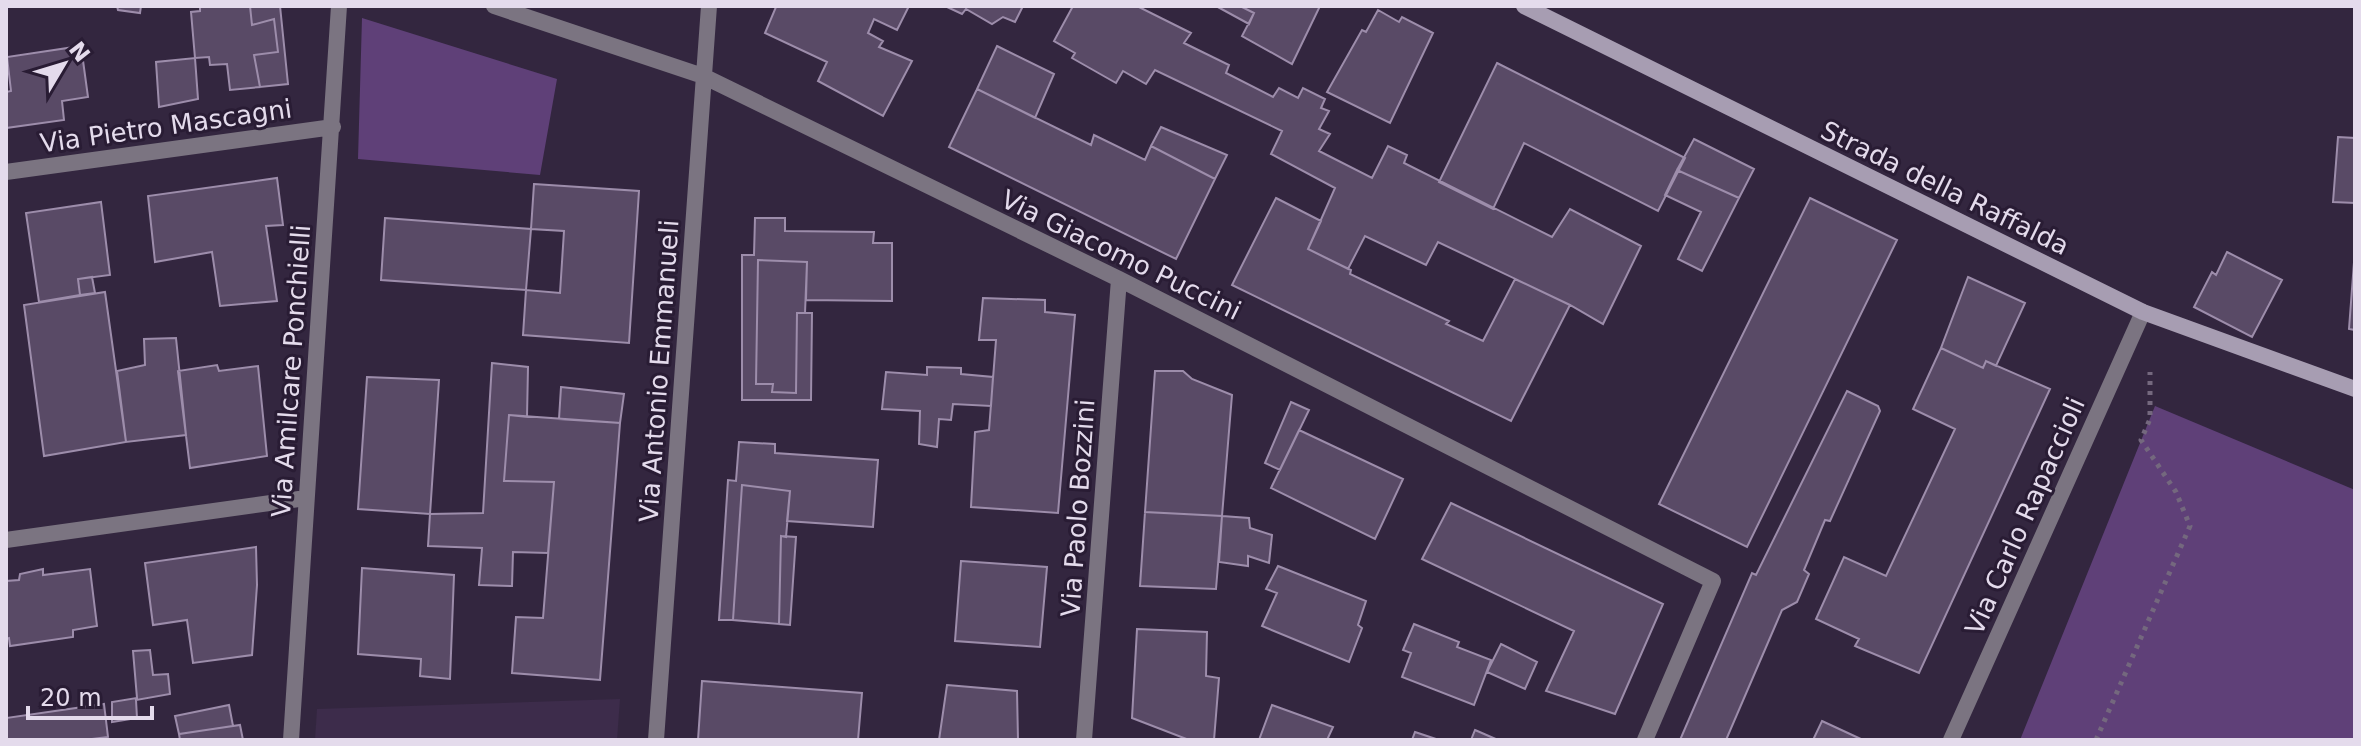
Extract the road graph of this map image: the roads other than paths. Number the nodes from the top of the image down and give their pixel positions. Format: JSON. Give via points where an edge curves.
{"nodes":[{"id":1,"x":339,"y":6,"type":"edge"},
{"id":2,"x":494,"y":6,"type":"edge"},
{"id":3,"x":709,"y":6,"type":"edge"},
{"id":4,"x":1524,"y":6,"type":"edge"},
{"id":5,"x":703,"y":76,"type":"junction"},
{"id":6,"x":333,"y":127,"type":"junction"},
{"id":7,"x":6,"y":172,"type":"edge"},
{"id":8,"x":1119,"y":279,"type":"junction"},
{"id":9,"x":2143,"y":312,"type":"junction"},
{"id":10,"x":2355,"y":389,"type":"edge"},
{"id":11,"x":306,"y":498,"type":"junction"},
{"id":12,"x":6,"y":540,"type":"edge"},
{"id":13,"x":291,"y":740,"type":"edge"},
{"id":14,"x":656,"y":740,"type":"edge"},
{"id":15,"x":1084,"y":740,"type":"edge"},
{"id":16,"x":1645,"y":740,"type":"edge"},
{"id":17,"x":1951,"y":740,"type":"edge"}],
"edges":[{"from":1,"to":6,"type":"street","name":"Via Amilcare Ponchielli"},
{"from":2,"to":5,"type":"street","name":"Via Giacomo Puccini"},
{"from":3,"to":5,"type":"street","name":"Via Antonio Emmanueli"},
{"from":4,"to":9,"type":"street","name":"Strada della Raffalda"},
{"from":5,"to":8,"type":"street","name":"Via Giacomo Puccini"},
{"from":5,"to":14,"type":"street","name":"Via Antonio Emmanueli"},
{"from":6,"to":7,"type":"street","name":"Via Pietro Mascagni"},
{"from":6,"to":11,"type":"street","name":"Via Amilcare Ponchielli"},
{"from":8,"to":15,"type":"street","name":"Via Paolo Bozzini"},
{"from":8,"to":16,"type":"street","name":"Via Giacomo Puccini","via":[[1713,581]]},
{"from":9,"to":10,"type":"street","name":"Strada della Raffalda"},
{"from":9,"to":17,"type":"street","name":"Via Carlo Rapaccioli"},
{"from":11,"to":12,"type":"street"},
{"from":11,"to":13,"type":"street","name":"Via Amilcare Ponchielli"}]}
